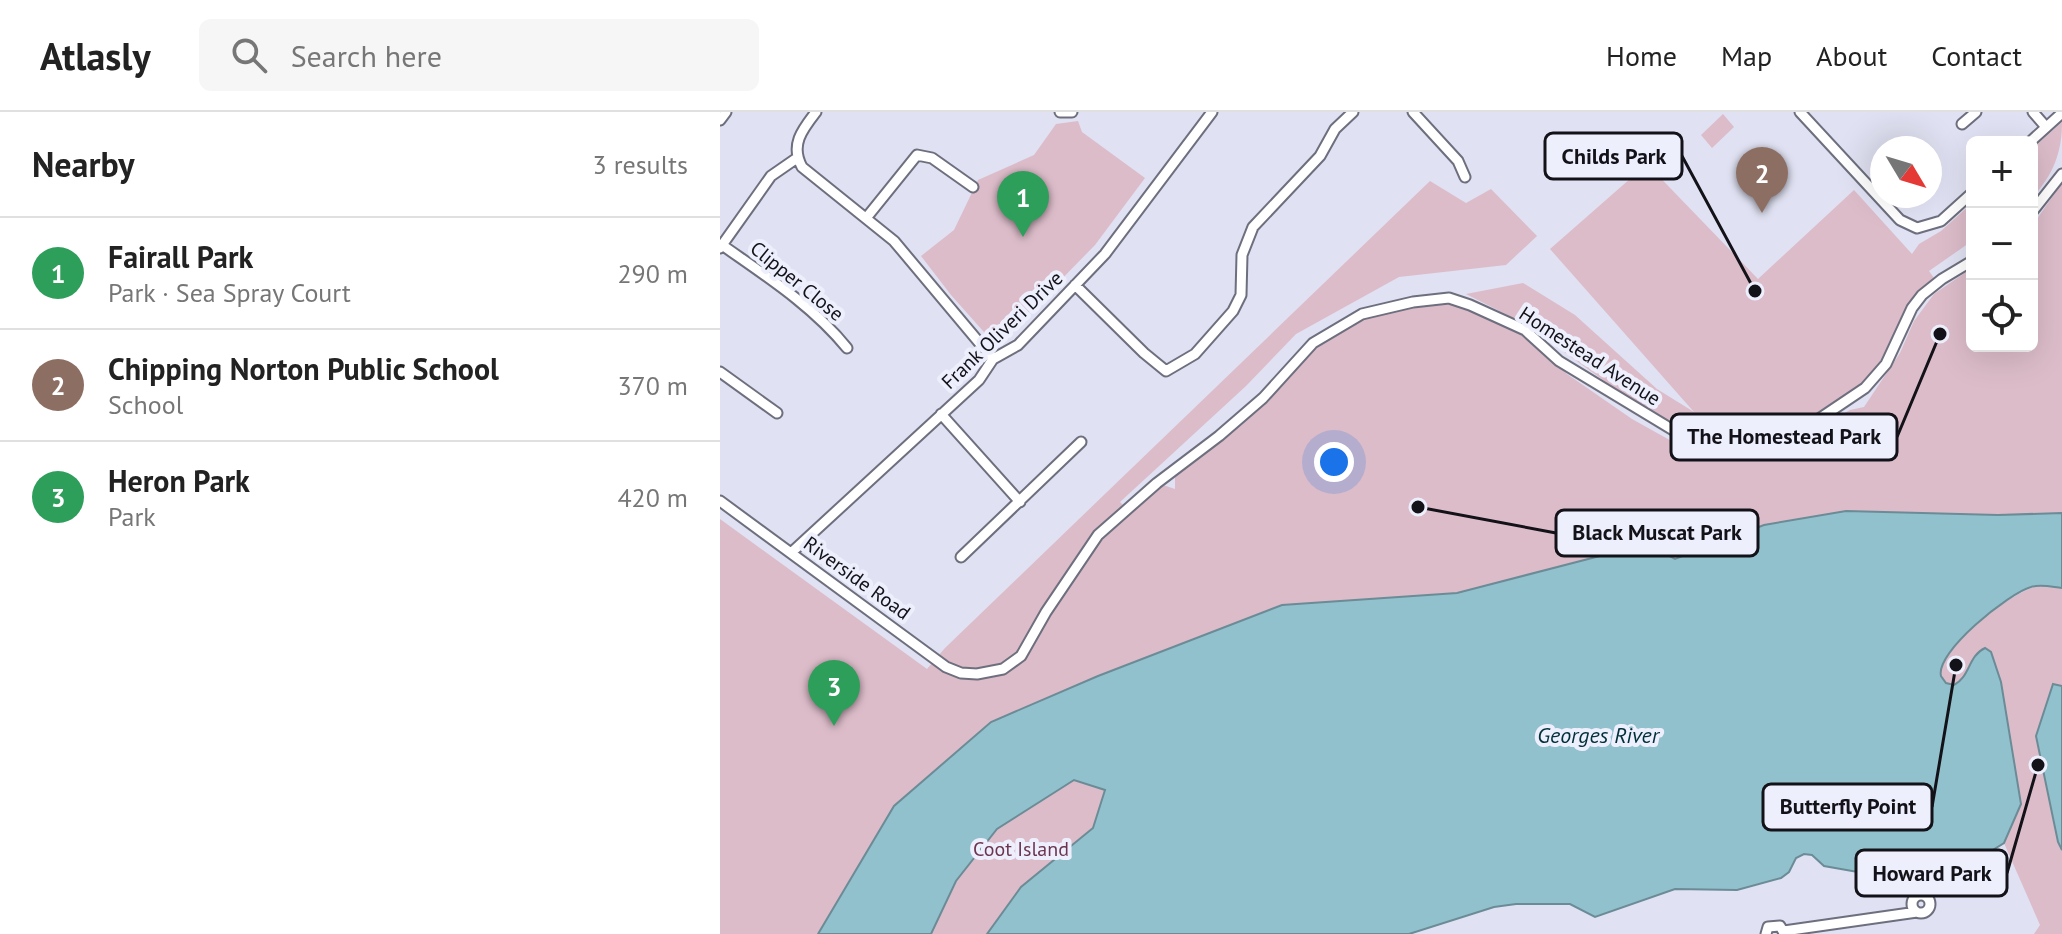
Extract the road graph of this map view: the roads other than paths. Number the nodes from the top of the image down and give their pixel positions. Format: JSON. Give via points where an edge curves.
{"nodes":[{"id":1,"x":726,"y":112,"type":"edge"},
{"id":2,"x":816,"y":112,"type":"edge"},
{"id":3,"x":1060,"y":112,"type":"edge"},
{"id":4,"x":1072,"y":112,"type":"edge"},
{"id":5,"x":1212,"y":112,"type":"edge"},
{"id":6,"x":1353,"y":112,"type":"edge"},
{"id":7,"x":1413,"y":112,"type":"edge"},
{"id":8,"x":1800,"y":112,"type":"edge"},
{"id":9,"x":1976,"y":112,"type":"edge"},
{"id":10,"x":2033,"y":112,"type":"edge"},
{"id":11,"x":2062,"y":113,"type":"edge"},
{"id":12,"x":720,"y":120,"type":"edge"},
{"id":13,"x":1962,"y":124,"type":"dead end"},
{"id":14,"x":2046,"y":127,"type":"junction"},
{"id":15,"x":2036,"y":136,"type":"edge"},
{"id":16,"x":797,"y":158,"type":"junction"},
{"id":17,"x":2062,"y":174,"type":"edge"},
{"id":18,"x":1465,"y":177,"type":"dead end"},
{"id":19,"x":973,"y":187,"type":"dead end"},
{"id":20,"x":1966,"y":198,"type":"edge"},
{"id":21,"x":2035,"y":208,"type":"edge"},
{"id":22,"x":867,"y":217,"type":"junction"},
{"id":23,"x":721,"y":246,"type":"edge"},
{"id":24,"x":1966,"y":265,"type":"edge"},
{"id":25,"x":1075,"y":285,"type":"junction"},
{"id":26,"x":847,"y":348,"type":"dead end"},
{"id":27,"x":993,"y":359,"type":"junction"},
{"id":28,"x":720,"y":372,"type":"edge"},
{"id":29,"x":777,"y":413,"type":"dead end"},
{"id":30,"x":941,"y":414,"type":"junction"},
{"id":31,"x":1081,"y":442,"type":"dead end"},
{"id":32,"x":720,"y":501,"type":"edge"},
{"id":33,"x":1020,"y":502,"type":"junction"},
{"id":34,"x":792,"y":552,"type":"junction"},
{"id":35,"x":961,"y":557,"type":"dead end"},
{"id":36,"x":977,"y":674,"type":"joint"},
{"id":37,"x":1917,"y":912,"type":"dead end"},
{"id":38,"x":1784,"y":932,"type":"edge"},
{"id":39,"x":1766,"y":934,"type":"edge"}],
"edges":[{"from":1,"to":12,"type":"street"},
{"from":2,"to":16,"type":"street","via":[[800,133]]},
{"from":3,"to":4,"type":"street"},
{"from":5,"to":25,"type":"street","name":"Frank Oliveri Drive","via":[[1105,254]]},
{"from":6,"to":25,"type":"street","via":[[1253,227],[1242,255],[1241,295],[1195,354],[1166,371]]},
{"from":7,"to":18,"type":"street","via":[[1458,161]]},
{"from":8,"to":20,"type":"street","via":[[1900,220],[1917,228],[1941,221]]},
{"from":9,"to":13,"type":"street"},
{"from":10,"to":14,"type":"street"},
{"from":11,"to":14,"type":"street"},
{"from":14,"to":15,"type":"street"},
{"from":16,"to":22,"type":"street","via":[[809,175]]},
{"from":16,"to":23,"type":"street","via":[[771,176]]},
{"from":17,"to":21,"type":"street"},
{"from":19,"to":22,"type":"street","via":[[932,158],[917,155]]},
{"from":22,"to":27,"type":"street","via":[[894,241]]},
{"from":23,"to":26,"type":"street","name":"Clipper Close","via":[[787,290]]},
{"from":24,"to":36,"type":"street","name":"Homestead Avenue","via":[[1922,295],[1886,364],[1865,388],[1794,433],[1737,444],[1678,433],[1559,361],[1525,330],[1470,305],[1449,298],[1362,314],[1313,343],[1263,398],[1098,535],[1021,656],[1003,669]]},
{"from":25,"to":27,"type":"street","name":"Frank Oliveri Drive","via":[[1018,345]]},
{"from":27,"to":30,"type":"street","name":"Frank Oliveri Drive","via":[[979,380]]},
{"from":28,"to":29,"type":"street"},
{"from":30,"to":33,"type":"street"},
{"from":30,"to":34,"type":"street","name":"Frank Oliveri Drive"},
{"from":31,"to":33,"type":"street"},
{"from":32,"to":34,"type":"street","name":"Riverside Road"},
{"from":33,"to":35,"type":"street"},
{"from":34,"to":36,"type":"street","name":"Riverside Road","via":[[946,667]]},
{"from":37,"to":38,"type":"street"},
{"from":38,"to":39,"type":"street","via":[[1774,925]]}]}
